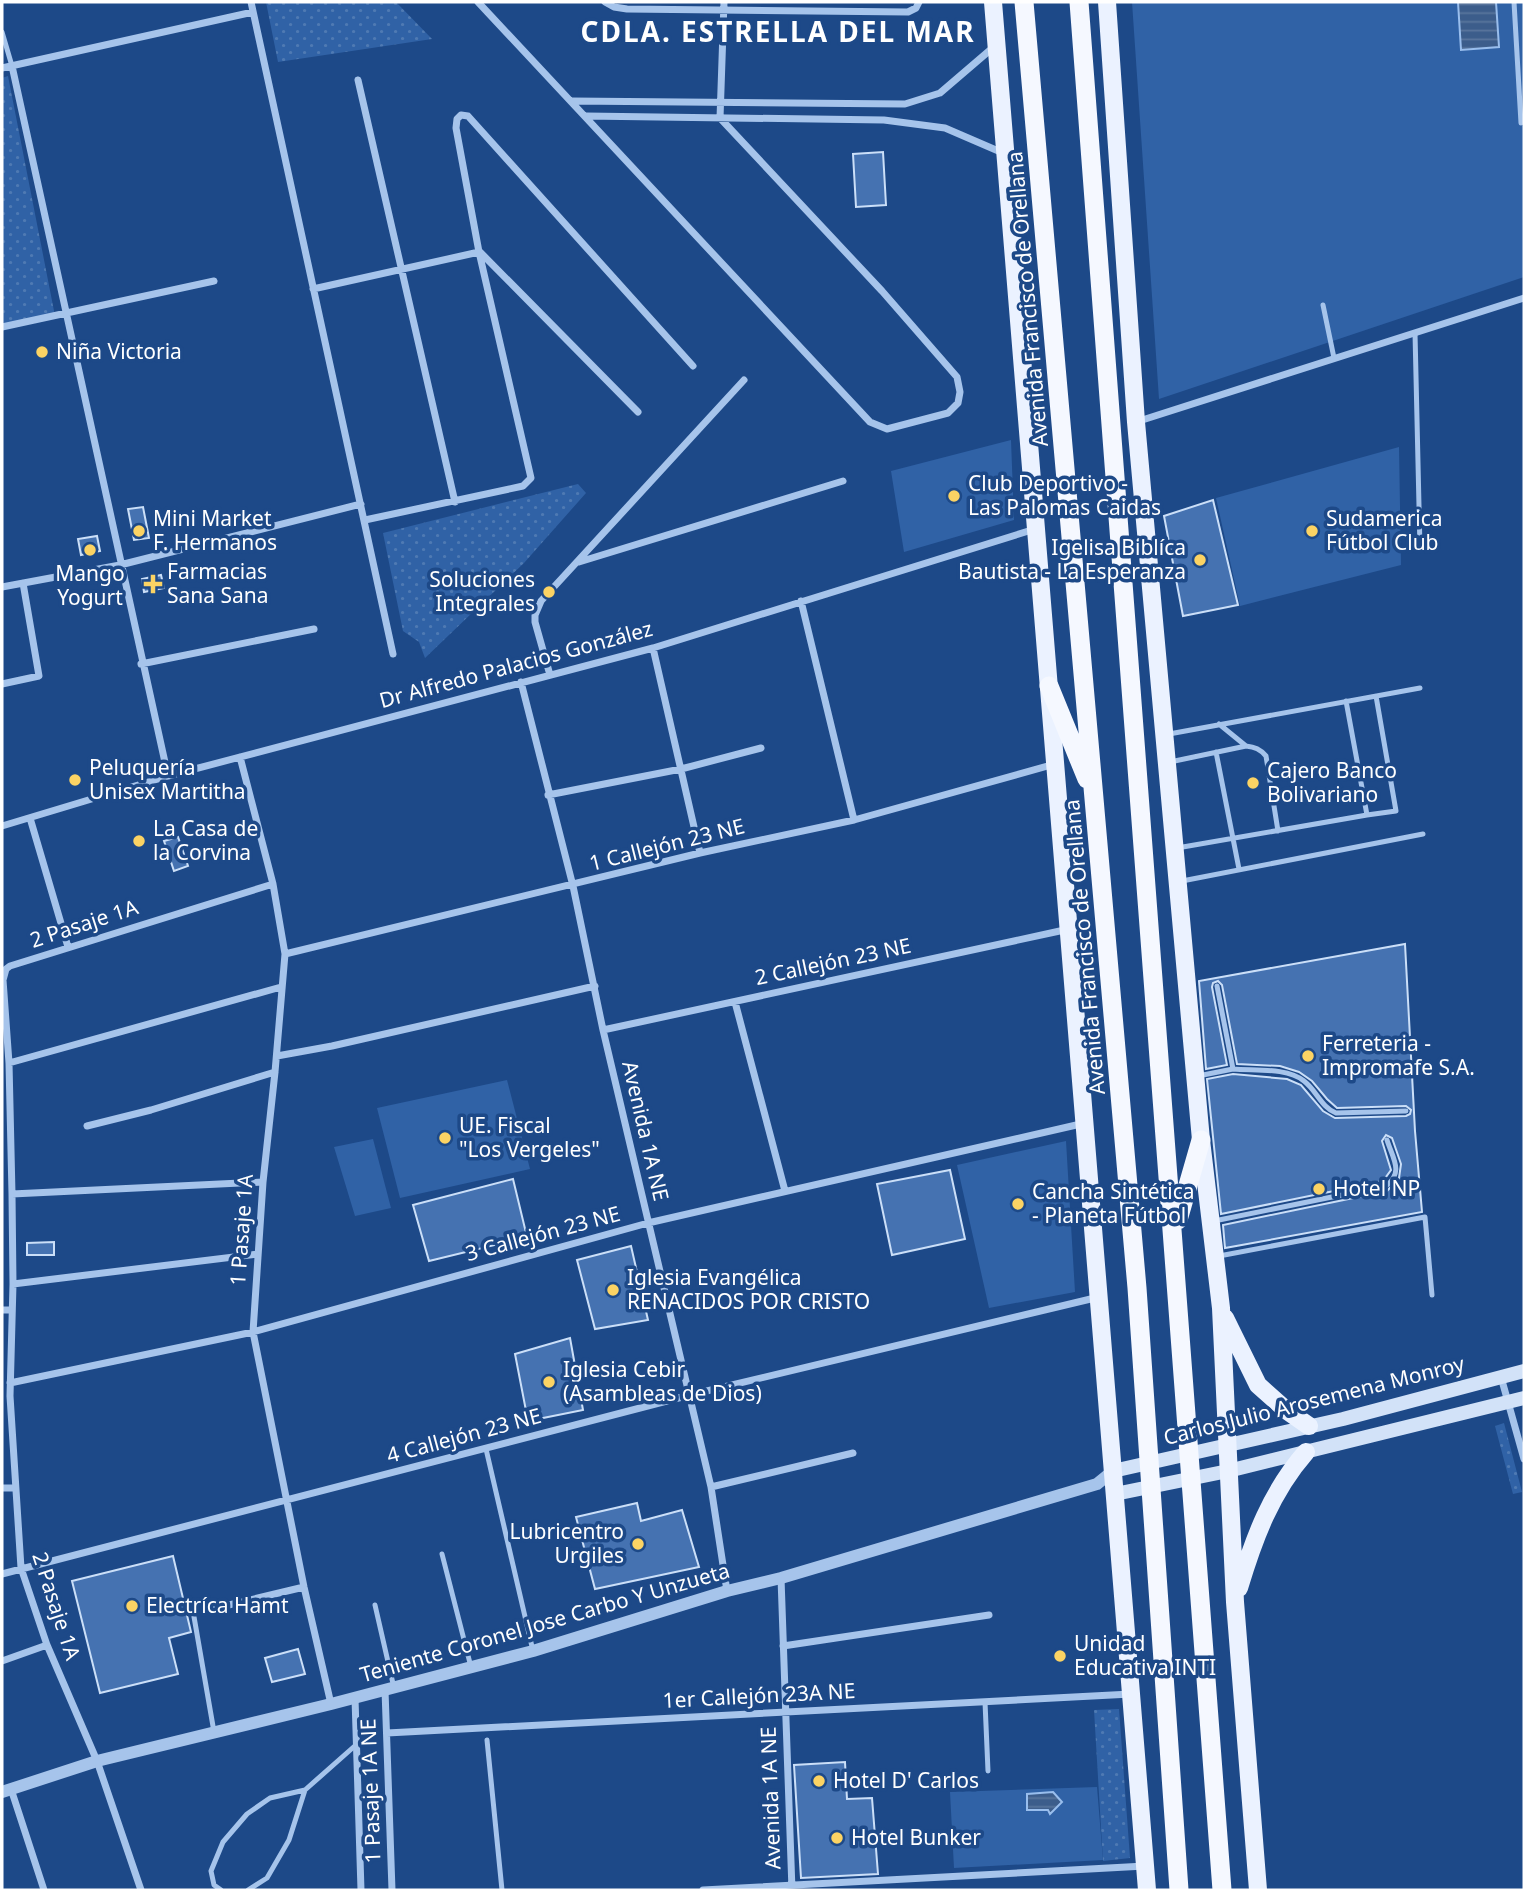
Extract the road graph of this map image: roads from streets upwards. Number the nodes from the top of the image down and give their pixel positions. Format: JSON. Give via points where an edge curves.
{"nodes":[{"id":1,"x":251,"y":2,"type":"edge"},
{"id":2,"x":478,"y":2,"type":"edge"},
{"id":3,"x":605,"y":2,"type":"edge"},
{"id":4,"x":919,"y":2,"type":"edge"},
{"id":5,"x":993,"y":2,"type":"edge"},
{"id":6,"x":1024,"y":2,"type":"edge"},
{"id":7,"x":1079,"y":2,"type":"edge"},
{"id":8,"x":1107,"y":2,"type":"edge"},
{"id":9,"x":724,"y":6,"type":"edge"},
{"id":10,"x":253,"y":12,"type":"junction"},
{"id":11,"x":997,"y":44,"type":"junction"},
{"id":12,"x":12,"y":66,"type":"junction"},
{"id":13,"x":2,"y":68,"type":"edge"},
{"id":14,"x":358,"y":80,"type":"dead end"},
{"id":15,"x":572,"y":101,"type":"junction"},
{"id":16,"x":720,"y":102,"type":"junction"},
{"id":17,"x":586,"y":116,"type":"junction"},
{"id":18,"x":720,"y":118,"type":"junction"},
{"id":19,"x":1006,"y":154,"type":"junction"},
{"id":20,"x":479,"y":252,"type":"junction"},
{"id":21,"x":402,"y":269,"type":"junction"},
{"id":22,"x":214,"y":281,"type":"dead end"},
{"id":23,"x":313,"y":289,"type":"junction"},
{"id":24,"x":1524,"y":298,"type":"edge"},
{"id":25,"x":66,"y":313,"type":"junction"},
{"id":26,"x":2,"y":327,"type":"edge"},
{"id":27,"x":693,"y":366,"type":"dead end"},
{"id":28,"x":744,"y":380,"type":"dead end"},
{"id":29,"x":638,"y":412,"type":"dead end"},
{"id":30,"x":1136,"y":422,"type":"junction"},
{"id":31,"x":843,"y":481,"type":"dead end"},
{"id":32,"x":455,"y":502,"type":"junction"},
{"id":33,"x":361,"y":504,"type":"junction"},
{"id":34,"x":365,"y":520,"type":"junction"},
{"id":35,"x":1036,"y":529,"type":"junction"},
{"id":36,"x":579,"y":563,"type":"junction"},
{"id":37,"x":120,"y":565,"type":"junction"},
{"id":38,"x":23,"y":583,"type":"junction"},
{"id":39,"x":2,"y":587,"type":"edge"},
{"id":40,"x":801,"y":601,"type":"junction"},
{"id":41,"x":314,"y":629,"type":"dead end"},
{"id":42,"x":653,"y":648,"type":"junction"},
{"id":43,"x":393,"y":654,"type":"dead end"},
{"id":44,"x":141,"y":664,"type":"junction"},
{"id":45,"x":550,"y":676,"type":"junction"},
{"id":46,"x":521,"y":682,"type":"junction"},
{"id":47,"x":2,"y":684,"type":"edge"},
{"id":48,"x":1049,"y":685,"type":"junction"},
{"id":49,"x":761,"y":748,"type":"dead end"},
{"id":50,"x":240,"y":757,"type":"junction"},
{"id":51,"x":1055,"y":764,"type":"junction"},
{"id":52,"x":681,"y":769,"type":"junction"},
{"id":53,"x":168,"y":776,"type":"junction"},
{"id":54,"x":548,"y":795,"type":"junction"},
{"id":55,"x":1096,"y":804,"type":"junction"},
{"id":56,"x":30,"y":818,"type":"junction"},
{"id":57,"x":854,"y":820,"type":"junction"},
{"id":58,"x":2,"y":826,"type":"edge"},
{"id":59,"x":700,"y":853,"type":"junction"},
{"id":60,"x":273,"y":884,"type":"junction"},
{"id":61,"x":573,"y":886,"type":"junction"},
{"id":62,"x":1069,"y":929,"type":"junction"},
{"id":63,"x":68,"y":947,"type":"junction"},
{"id":64,"x":285,"y":954,"type":"junction"},
{"id":65,"x":595,"y":986,"type":"junction"},
{"id":66,"x":281,"y":987,"type":"junction"},
{"id":67,"x":734,"y":1002,"type":"junction"},
{"id":68,"x":603,"y":1030,"type":"junction"},
{"id":69,"x":4,"y":1034,"type":"edge"},
{"id":70,"x":277,"y":1056,"type":"junction"},
{"id":71,"x":9,"y":1063,"type":"junction"},
{"id":72,"x":275,"y":1072,"type":"junction"},
{"id":73,"x":1085,"y":1123,"type":"junction"},
{"id":74,"x":87,"y":1126,"type":"dead end"},
{"id":75,"x":2,"y":1137,"type":"edge"},
{"id":76,"x":11,"y":1137,"type":"junction"},
{"id":77,"x":1200,"y":1140,"type":"junction"},
{"id":78,"x":263,"y":1182,"type":"junction"},
{"id":79,"x":785,"y":1191,"type":"junction"},
{"id":80,"x":12,"y":1194,"type":"junction"},
{"id":81,"x":2,"y":1220,"type":"edge"},
{"id":82,"x":12,"y":1220,"type":"junction"},
{"id":83,"x":648,"y":1223,"type":"junction"},
{"id":84,"x":1174,"y":1249,"type":"junction"},
{"id":85,"x":258,"y":1254,"type":"junction"},
{"id":86,"x":13,"y":1284,"type":"junction"},
{"id":87,"x":1099,"y":1297,"type":"junction"},
{"id":88,"x":1221,"y":1308,"type":"junction"},
{"id":89,"x":2,"y":1310,"type":"edge"},
{"id":90,"x":12,"y":1310,"type":"junction"},
{"id":91,"x":253,"y":1332,"type":"junction"},
{"id":92,"x":1524,"y":1371,"type":"edge"},
{"id":93,"x":1501,"y":1377,"type":"junction"},
{"id":94,"x":10,"y":1383,"type":"junction"},
{"id":95,"x":690,"y":1395,"type":"junction"},
{"id":96,"x":6,"y":1396,"type":"edge"},
{"id":97,"x":1524,"y":1398,"type":"edge"},
{"id":98,"x":1508,"y":1402,"type":"junction"},
{"id":99,"x":1309,"y":1426,"type":"junction"},
{"id":100,"x":1227,"y":1445,"type":"junction"},
{"id":101,"x":1306,"y":1452,"type":"junction"},
{"id":102,"x":853,"y":1453,"type":"dead end"},
{"id":103,"x":1188,"y":1454,"type":"junction"},
{"id":104,"x":1524,"y":1459,"type":"edge"},
{"id":105,"x":1150,"y":1462,"type":"junction"},
{"id":106,"x":1113,"y":1471,"type":"junction"},
{"id":107,"x":1228,"y":1471,"type":"junction"},
{"id":108,"x":1190,"y":1479,"type":"junction"},
{"id":109,"x":1097,"y":1484,"type":"junction"},
{"id":110,"x":1151,"y":1486,"type":"junction"},
{"id":111,"x":711,"y":1487,"type":"junction"},
{"id":112,"x":2,"y":1488,"type":"edge"},
{"id":113,"x":15,"y":1488,"type":"junction"},
{"id":114,"x":1115,"y":1494,"type":"junction"},
{"id":115,"x":288,"y":1500,"type":"junction"},
{"id":116,"x":21,"y":1568,"type":"junction"},
{"id":117,"x":2,"y":1574,"type":"edge"},
{"id":118,"x":781,"y":1578,"type":"junction"},
{"id":119,"x":304,"y":1587,"type":"junction"},
{"id":120,"x":727,"y":1591,"type":"junction"},
{"id":121,"x":1235,"y":1602,"type":"junction"},
{"id":122,"x":212,"y":1609,"type":"dead end"},
{"id":123,"x":989,"y":1615,"type":"dead end"},
{"id":124,"x":47,"y":1645,"type":"junction"},
{"id":125,"x":783,"y":1646,"type":"junction"},
{"id":126,"x":2,"y":1661,"type":"edge"},
{"id":127,"x":390,"y":1689,"type":"junction"},
{"id":128,"x":1132,"y":1694,"type":"junction"},
{"id":129,"x":355,"y":1698,"type":"junction"},
{"id":130,"x":331,"y":1704,"type":"junction"},
{"id":131,"x":785,"y":1712,"type":"junction"},
{"id":132,"x":387,"y":1733,"type":"junction"},
{"id":133,"x":97,"y":1761,"type":"junction"},
{"id":134,"x":6,"y":1791,"type":"edge"},
{"id":135,"x":1146,"y":1866,"type":"junction"},
{"id":136,"x":792,"y":1888,"type":"edge"},
{"id":137,"x":44,"y":1890,"type":"edge"},
{"id":138,"x":141,"y":1890,"type":"edge"},
{"id":139,"x":361,"y":1890,"type":"edge"},
{"id":140,"x":392,"y":1890,"type":"edge"},
{"id":141,"x":703,"y":1890,"type":"edge"},
{"id":142,"x":1147,"y":1890,"type":"edge"},
{"id":143,"x":1179,"y":1890,"type":"edge"},
{"id":144,"x":1222,"y":1890,"type":"edge"},
{"id":145,"x":1258,"y":1890,"type":"edge"}],
"edges":[{"from":1,"to":10,"type":"street"},
{"from":2,"to":15,"type":"street"},
{"from":3,"to":9,"type":"street","via":[[627,9]]},
{"from":4,"to":9,"type":"street","via":[[908,12]]},
{"from":5,"to":11,"type":"main road","name":"Avenida Francisco de Orellana"},
{"from":6,"to":55,"type":"highway","name":"Avenida Francisco de Orellana"},
{"from":7,"to":84,"type":"highway"},
{"from":8,"to":30,"type":"main road"},
{"from":9,"to":16,"type":"street"},
{"from":10,"to":12,"type":"street"},
{"from":10,"to":23,"type":"street"},
{"from":11,"to":16,"type":"street","via":[[940,93],[919,102]]},
{"from":11,"to":19,"type":"main road","name":"Avenida Francisco de Orellana"},
{"from":12,"to":13,"type":"street"},
{"from":12,"to":25,"type":"street"},
{"from":14,"to":21,"type":"street"},
{"from":15,"to":16,"type":"street"},
{"from":15,"to":17,"type":"street"},
{"from":16,"to":18,"type":"street"},
{"from":17,"to":18,"type":"street"},
{"from":17,"to":18,"type":"street","via":[[870,422],[887,429],[937,418],[954,409],[960,392],[957,377]]},
{"from":18,"to":19,"type":"street","via":[[884,120],[938,126]]},
{"from":19,"to":35,"type":"main road","name":"Avenida Francisco de Orellana"},
{"from":20,"to":21,"type":"street"},
{"from":20,"to":27,"type":"street","via":[[456,128],[461,115],[468,116]]},
{"from":20,"to":29,"type":"street"},
{"from":20,"to":32,"type":"street","via":[[531,478],[523,486]]},
{"from":21,"to":23,"type":"street"},
{"from":21,"to":32,"type":"street"},
{"from":22,"to":25,"type":"street"},
{"from":23,"to":33,"type":"street"},
{"from":24,"to":30,"type":"street"},
{"from":25,"to":26,"type":"street"},
{"from":25,"to":37,"type":"street"},
{"from":28,"to":36,"type":"street"},
{"from":30,"to":77,"type":"main road"},
{"from":31,"to":36,"type":"street"},
{"from":32,"to":34,"type":"street"},
{"from":33,"to":34,"type":"street"},
{"from":33,"to":37,"type":"street"},
{"from":34,"to":43,"type":"street"},
{"from":35,"to":40,"type":"street","name":"Dr Alfredo Palacios González"},
{"from":35,"to":48,"type":"main road","name":"Avenida Francisco de Orellana"},
{"from":36,"to":45,"type":"street","via":[[541,601],[535,615]]},
{"from":37,"to":38,"type":"street"},
{"from":37,"to":44,"type":"street"},
{"from":38,"to":39,"type":"street"},
{"from":38,"to":47,"type":"street","via":[[39,677]]},
{"from":40,"to":42,"type":"street","name":"Dr Alfredo Palacios González"},
{"from":40,"to":57,"type":"street"},
{"from":41,"to":44,"type":"street"},
{"from":42,"to":45,"type":"street","name":"Dr Alfredo Palacios González"},
{"from":42,"to":52,"type":"street"},
{"from":44,"to":53,"type":"street"},
{"from":45,"to":46,"type":"street","name":"Dr Alfredo Palacios González"},
{"from":46,"to":50,"type":"street","name":"Dr Alfredo Palacios González"},
{"from":46,"to":54,"type":"street","name":"Avenida 1A NE"},
{"from":48,"to":51,"type":"main road","name":"Avenida Francisco de Orellana"},
{"from":48,"to":55,"type":"highway"},
{"from":49,"to":52,"type":"street"},
{"from":50,"to":53,"type":"street","name":"Dr Alfredo Palacios González"},
{"from":50,"to":60,"type":"street","name":"1 Pasaje 1A"},
{"from":51,"to":57,"type":"street","name":"1 Callejón 23 NE"},
{"from":51,"to":62,"type":"main road","name":"Avenida Francisco de Orellana"},
{"from":52,"to":54,"type":"street"},
{"from":52,"to":59,"type":"street"},
{"from":53,"to":56,"type":"street","name":"Dr Alfredo Palacios González"},
{"from":54,"to":61,"type":"street","name":"Avenida 1A NE"},
{"from":55,"to":105,"type":"highway","name":"Avenida Francisco de Orellana"},
{"from":56,"to":58,"type":"street","name":"Dr Alfredo Palacios González"},
{"from":56,"to":63,"type":"street"},
{"from":57,"to":59,"type":"street","name":"1 Callejón 23 NE"},
{"from":59,"to":61,"type":"street","name":"1 Callejón 23 NE"},
{"from":60,"to":63,"type":"street","name":"2 Pasaje 1A"},
{"from":60,"to":64,"type":"street","name":"1 Pasaje 1A"},
{"from":61,"to":64,"type":"street","name":"1 Callejón 23 NE"},
{"from":61,"to":65,"type":"street","name":"Avenida 1A NE"},
{"from":62,"to":67,"type":"street","name":"2 Callejón 23 NE"},
{"from":62,"to":73,"type":"main road","name":"Avenida Francisco de Orellana"},
{"from":63,"to":69,"type":"street","name":"2 Pasaje 1A","via":[[6,969]]},
{"from":64,"to":66,"type":"street","name":"1 Pasaje 1A"},
{"from":65,"to":68,"type":"street","name":"Avenida 1A NE"},
{"from":65,"to":70,"type":"street"},
{"from":66,"to":70,"type":"street","name":"1 Pasaje 1A"},
{"from":66,"to":71,"type":"street"},
{"from":67,"to":68,"type":"street","name":"2 Callejón 23 NE"},
{"from":67,"to":79,"type":"street"},
{"from":68,"to":83,"type":"street","name":"Avenida 1A NE"},
{"from":69,"to":71,"type":"street","name":"2 Pasaje 1A"},
{"from":70,"to":72,"type":"street","name":"1 Pasaje 1A"},
{"from":71,"to":76,"type":"street","name":"2 Pasaje 1A"},
{"from":72,"to":74,"type":"street"},
{"from":72,"to":78,"type":"street","name":"1 Pasaje 1A"},
{"from":73,"to":79,"type":"street","name":"3 Callejón 23 NE"},
{"from":73,"to":87,"type":"main road","name":"Avenida Francisco de Orellana"},
{"from":75,"to":76,"type":"street"},
{"from":76,"to":80,"type":"street","name":"2 Pasaje 1A"},
{"from":77,"to":84,"type":"highway","via":[[1181,1203]]},
{"from":77,"to":88,"type":"main road"},
{"from":78,"to":80,"type":"street"},
{"from":78,"to":85,"type":"street","name":"1 Pasaje 1A"},
{"from":79,"to":83,"type":"street","name":"3 Callejón 23 NE"},
{"from":80,"to":82,"type":"street","name":"2 Pasaje 1A"},
{"from":81,"to":82,"type":"street"},
{"from":82,"to":86,"type":"street","name":"2 Pasaje 1A"},
{"from":83,"to":91,"type":"street","name":"3 Callejón 23 NE"},
{"from":83,"to":95,"type":"street","name":"Avenida 1A NE"},
{"from":84,"to":103,"type":"highway"},
{"from":85,"to":86,"type":"street"},
{"from":85,"to":91,"type":"street","name":"1 Pasaje 1A"},
{"from":86,"to":90,"type":"street","name":"2 Pasaje 1A"},
{"from":87,"to":95,"type":"street","name":"4 Callejón 23 NE"},
{"from":87,"to":106,"type":"main road","name":"Avenida Francisco de Orellana"},
{"from":88,"to":99,"type":"main road","via":[[1258,1385]]},
{"from":88,"to":100,"type":"main road"},
{"from":89,"to":90,"type":"street"},
{"from":90,"to":94,"type":"street","name":"2 Pasaje 1A"},
{"from":91,"to":94,"type":"street","name":"3 Callejón 23 NE"},
{"from":91,"to":115,"type":"street","name":"1 Pasaje 1A"},
{"from":92,"to":93,"type":"main road","name":"Carlos Julio Arosemena Monroy"},
{"from":93,"to":98,"type":"street"},
{"from":93,"to":99,"type":"main road","name":"Carlos Julio Arosemena Monroy"},
{"from":94,"to":96,"type":"street","name":"2 Pasaje 1A"},
{"from":95,"to":111,"type":"street","name":"Avenida 1A NE"},
{"from":95,"to":115,"type":"street","name":"4 Callejón 23 NE"},
{"from":96,"to":113,"type":"street","name":"2 Pasaje 1A"},
{"from":97,"to":98,"type":"main road"},
{"from":98,"to":101,"type":"main road"},
{"from":98,"to":104,"type":"street"},
{"from":99,"to":100,"type":"main road","name":"Carlos Julio Arosemena Monroy"},
{"from":100,"to":103,"type":"main road","name":"Carlos Julio Arosemena Monroy"},
{"from":100,"to":107,"type":"main road"},
{"from":101,"to":107,"type":"main road"},
{"from":101,"to":121,"type":"main road","via":[[1266,1511]]},
{"from":102,"to":111,"type":"street"},
{"from":103,"to":105,"type":"main road","name":"Carlos Julio Arosemena Monroy"},
{"from":103,"to":108,"type":"highway"},
{"from":105,"to":106,"type":"main road","name":"Carlos Julio Arosemena Monroy"},
{"from":105,"to":110,"type":"highway","name":"Avenida Francisco de Orellana"},
{"from":106,"to":109,"type":"street","name":"Teniente Coronel Jose Carbo Y Unzueta"},
{"from":106,"to":114,"type":"main road","name":"Avenida Francisco de Orellana"},
{"from":107,"to":108,"type":"main road"},
{"from":107,"to":121,"type":"main road"},
{"from":108,"to":110,"type":"main road"},
{"from":108,"to":144,"type":"highway"},
{"from":109,"to":114,"type":"street"},
{"from":109,"to":118,"type":"street","name":"Teniente Coronel Jose Carbo Y Unzueta"},
{"from":110,"to":114,"type":"main road"},
{"from":110,"to":143,"type":"highway","name":"Avenida Francisco de Orellana"},
{"from":111,"to":120,"type":"street","name":"Avenida 1A NE"},
{"from":112,"to":113,"type":"street"},
{"from":113,"to":116,"type":"street","name":"2 Pasaje 1A"},
{"from":114,"to":128,"type":"main road","name":"Avenida Francisco de Orellana"},
{"from":115,"to":116,"type":"street","name":"4 Callejón 23 NE"},
{"from":115,"to":119,"type":"street","name":"1 Pasaje 1A"},
{"from":116,"to":117,"type":"street","name":"4 Callejón 23 NE"},
{"from":116,"to":124,"type":"street","name":"2 Pasaje 1A"},
{"from":118,"to":120,"type":"street","name":"Teniente Coronel Jose Carbo Y Unzueta"},
{"from":118,"to":125,"type":"street","name":"Avenida 1A NE"},
{"from":119,"to":122,"type":"street"},
{"from":119,"to":130,"type":"street","name":"1 Pasaje 1A"},
{"from":120,"to":127,"type":"street","name":"Teniente Coronel Jose Carbo Y Unzueta"},
{"from":121,"to":145,"type":"main road"},
{"from":123,"to":125,"type":"street"},
{"from":124,"to":126,"type":"street"},
{"from":124,"to":133,"type":"street","name":"2 Pasaje 1A"},
{"from":125,"to":131,"type":"street","name":"Avenida 1A NE"},
{"from":127,"to":129,"type":"street","name":"Teniente Coronel Jose Carbo Y Unzueta"},
{"from":127,"to":132,"type":"street","name":"1 Pasaje 1A NE"},
{"from":128,"to":131,"type":"street","name":"1er Callejón 23A NE"},
{"from":128,"to":135,"type":"main road","name":"Avenida Francisco de Orellana"},
{"from":129,"to":130,"type":"street","name":"Teniente Coronel Jose Carbo Y Unzueta"},
{"from":129,"to":139,"type":"street","name":"1 Pasaje 1A NE"},
{"from":130,"to":133,"type":"street","name":"Teniente Coronel Jose Carbo Y Unzueta"},
{"from":131,"to":132,"type":"street","name":"1er Callejón 23A NE"},
{"from":131,"to":136,"type":"street","name":"Avenida 1A NE"},
{"from":132,"to":140,"type":"street","name":"1 Pasaje 1A NE"},
{"from":133,"to":134,"type":"street","name":"Teniente Coronel Jose Carbo Y Unzueta"},
{"from":133,"to":138,"type":"street","name":"2 Pasaje 1A"},
{"from":134,"to":137,"type":"street"},
{"from":135,"to":136,"type":"street"},
{"from":135,"to":142,"type":"main road","name":"Avenida Francisco de Orellana"},
{"from":136,"to":141,"type":"street"}]}
